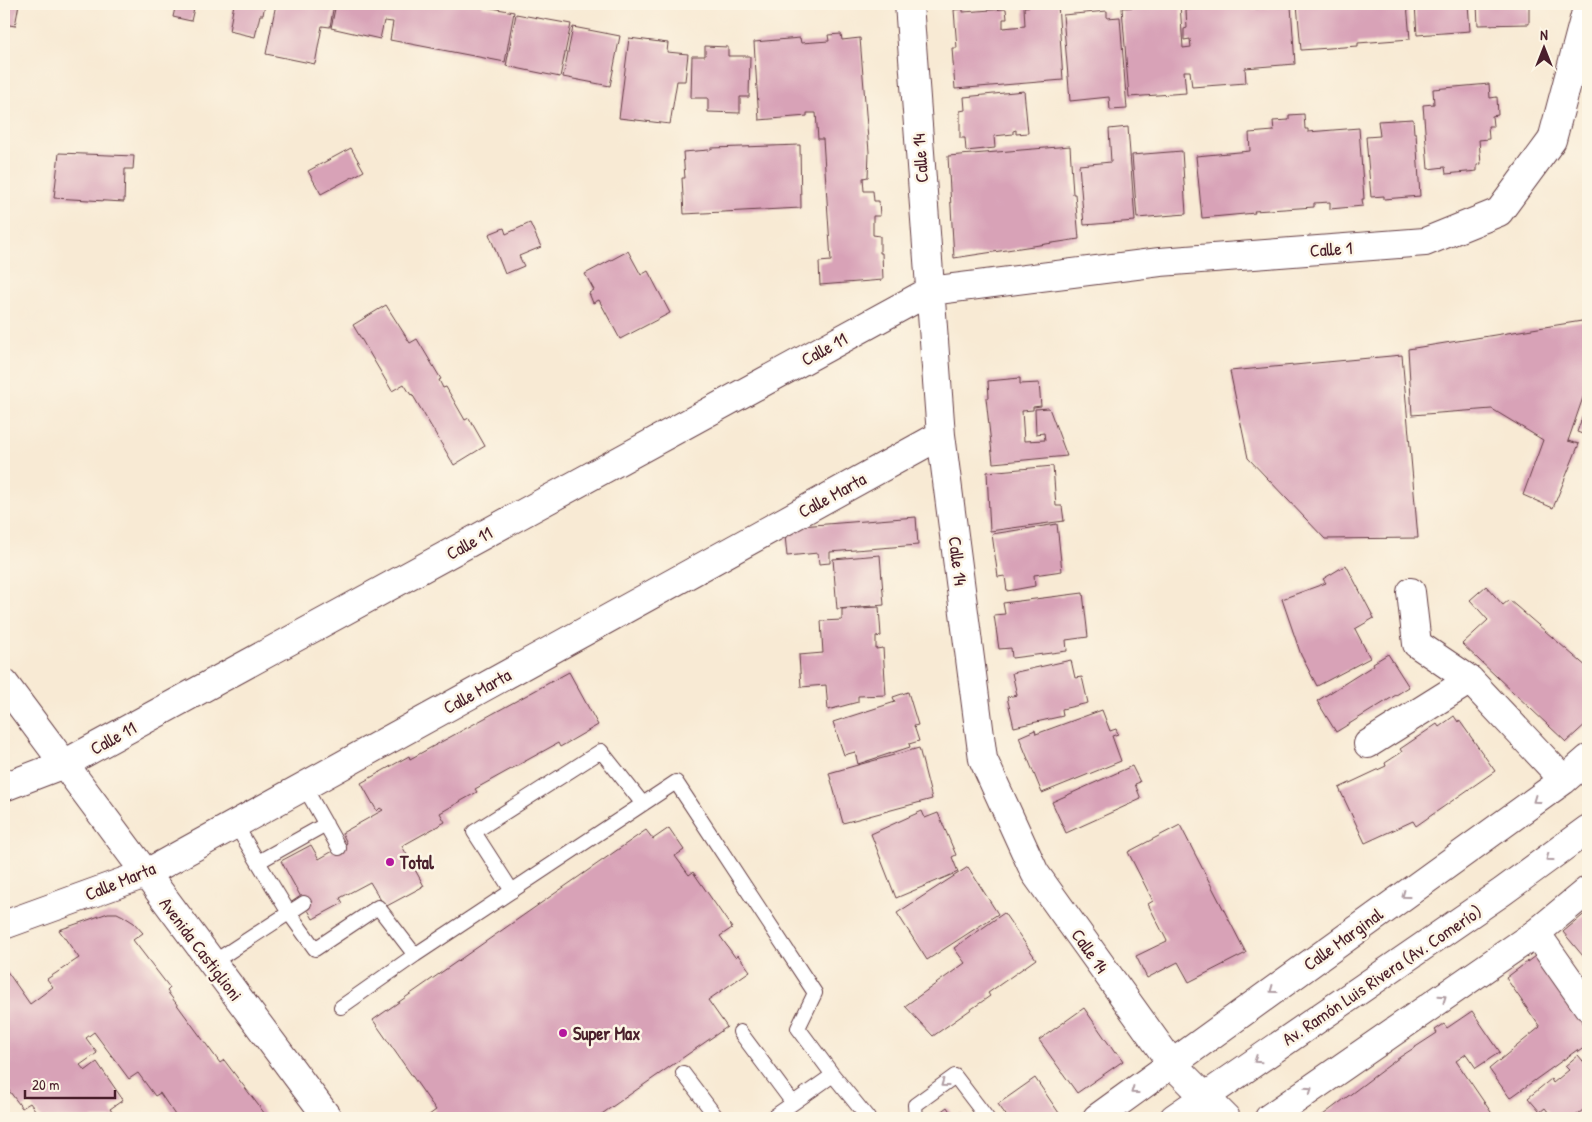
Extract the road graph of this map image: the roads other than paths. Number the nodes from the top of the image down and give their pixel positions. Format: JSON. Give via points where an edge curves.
{"nodes":[{"id":1,"x":909,"y":4,"type":"edge"},
{"id":2,"x":1588,"y":4,"type":"edge"},
{"id":3,"x":930,"y":291,"type":"junction"},
{"id":4,"x":941,"y":435,"type":"junction"},
{"id":5,"x":1411,"y":592,"type":"dead end"},
{"id":6,"x":1470,"y":680,"type":"junction"},
{"id":7,"x":4,"y":683,"type":"edge"},
{"id":8,"x":1368,"y":744,"type":"dead end"},
{"id":9,"x":1588,"y":759,"type":"edge"},
{"id":10,"x":64,"y":764,"type":"junction"},
{"id":11,"x":1564,"y":780,"type":"junction"},
{"id":12,"x":304,"y":786,"type":"junction"},
{"id":13,"x":4,"y":787,"type":"edge"},
{"id":14,"x":643,"y":804,"type":"junction"},
{"id":15,"x":235,"y":824,"type":"junction"},
{"id":16,"x":326,"y":824,"type":"junction"},
{"id":17,"x":1588,"y":829,"type":"edge"},
{"id":18,"x":339,"y":848,"type":"dead end"},
{"id":19,"x":258,"y":862,"type":"junction"},
{"id":20,"x":145,"y":874,"type":"junction"},
{"id":21,"x":1588,"y":890,"type":"edge"},
{"id":22,"x":512,"y":891,"type":"junction"},
{"id":23,"x":304,"y":903,"type":"dead end"},
{"id":24,"x":289,"y":913,"type":"junction"},
{"id":25,"x":4,"y":925,"type":"edge"},
{"id":26,"x":1536,"y":933,"type":"junction"},
{"id":27,"x":415,"y":955,"type":"junction"},
{"id":28,"x":212,"y":963,"type":"junction"},
{"id":29,"x":341,"y":1007,"type":"dead end"},
{"id":30,"x":1588,"y":1007,"type":"edge"},
{"id":31,"x":740,"y":1032,"type":"dead end"},
{"id":32,"x":1172,"y":1064,"type":"junction"},
{"id":33,"x":683,"y":1073,"type":"dead end"},
{"id":34,"x":833,"y":1075,"type":"junction"},
{"id":35,"x":1204,"y":1096,"type":"junction"},
{"id":36,"x":793,"y":1103,"type":"junction"},
{"id":37,"x":328,"y":1118,"type":"edge"},
{"id":38,"x":716,"y":1118,"type":"edge"},
{"id":39,"x":772,"y":1118,"type":"edge"},
{"id":40,"x":868,"y":1118,"type":"edge"},
{"id":41,"x":916,"y":1118,"type":"edge"},
{"id":42,"x":988,"y":1118,"type":"edge"},
{"id":43,"x":1097,"y":1118,"type":"edge"},
{"id":44,"x":1174,"y":1118,"type":"edge"},
{"id":45,"x":1226,"y":1118,"type":"edge"},
{"id":46,"x":1269,"y":1118,"type":"edge"}],
"edges":[{"from":1,"to":3,"type":"street","name":"Calle 14"},
{"from":2,"to":3,"type":"street","name":"Calle 1","via":[[1552,140],[1499,212],[1425,242],[1160,262]]},
{"from":3,"to":4,"type":"street","name":"Calle 14"},
{"from":3,"to":10,"type":"street","name":"Calle 11"},
{"from":4,"to":12,"type":"street","name":"Calle Marta"},
{"from":4,"to":32,"type":"street","name":"Calle 14","via":[[983,759],[1035,873]]},
{"from":5,"to":6,"type":"street","via":[[1417,644]]},
{"from":6,"to":8,"type":"street"},
{"from":6,"to":11,"type":"street"},
{"from":7,"to":10,"type":"street","name":"Avenida Castiglioni"},
{"from":9,"to":11,"type":"street","name":"Calle Marginal"},
{"from":10,"to":13,"type":"street","name":"Calle 11"},
{"from":10,"to":20,"type":"street","name":"Avenida Castiglioni"},
{"from":11,"to":32,"type":"street","name":"Calle Marginal","one_way":true},
{"from":12,"to":15,"type":"street","name":"Calle Marta"},
{"from":12,"to":16,"type":"lane"},
{"from":14,"to":22,"type":"lane"},
{"from":14,"to":22,"type":"lane","via":[[601,751],[474,832]]},
{"from":14,"to":34,"type":"lane","via":[[676,782],[815,993],[798,1028]]},
{"from":15,"to":19,"type":"lane"},
{"from":15,"to":20,"type":"street","name":"Calle Marta"},
{"from":16,"to":18,"type":"lane"},
{"from":16,"to":19,"type":"lane"},
{"from":17,"to":35,"type":"street","name":"Av. Ramón Luis Rivera (Av. Comerío)","one_way":true,"via":[[1494,898]]},
{"from":19,"to":24,"type":"lane"},
{"from":20,"to":25,"type":"street","name":"Calle Marta"},
{"from":20,"to":28,"type":"street","name":"Avenida Castiglioni"},
{"from":21,"to":26,"type":"street"},
{"from":22,"to":27,"type":"lane"},
{"from":23,"to":24,"type":"lane"},
{"from":24,"to":27,"type":"lane","via":[[315,949],[378,907]]},
{"from":24,"to":28,"type":"lane"},
{"from":26,"to":30,"type":"street"},
{"from":46,"to":26,"type":"street","one_way":true},
{"from":27,"to":29,"type":"lane"},
{"from":28,"to":37,"type":"street","name":"Avenida Castiglioni"},
{"from":31,"to":36,"type":"lane"},
{"from":32,"to":35,"type":"street","name":"Calle 14"},
{"from":32,"to":43,"type":"street","name":"Calle Marginal","one_way":true},
{"from":33,"to":38,"type":"lane"},
{"from":34,"to":36,"type":"lane"},
{"from":34,"to":40,"type":"lane"},
{"from":35,"to":44,"type":"street","name":"Av. Ramón Luis Rivera (Av. Comerío)"},
{"from":35,"to":45,"type":"street","name":"Calle 14"},
{"from":36,"to":39,"type":"lane"},
{"from":42,"to":41,"type":"lane","one_way":true,"via":[[955,1076],[915,1105]]}]}
